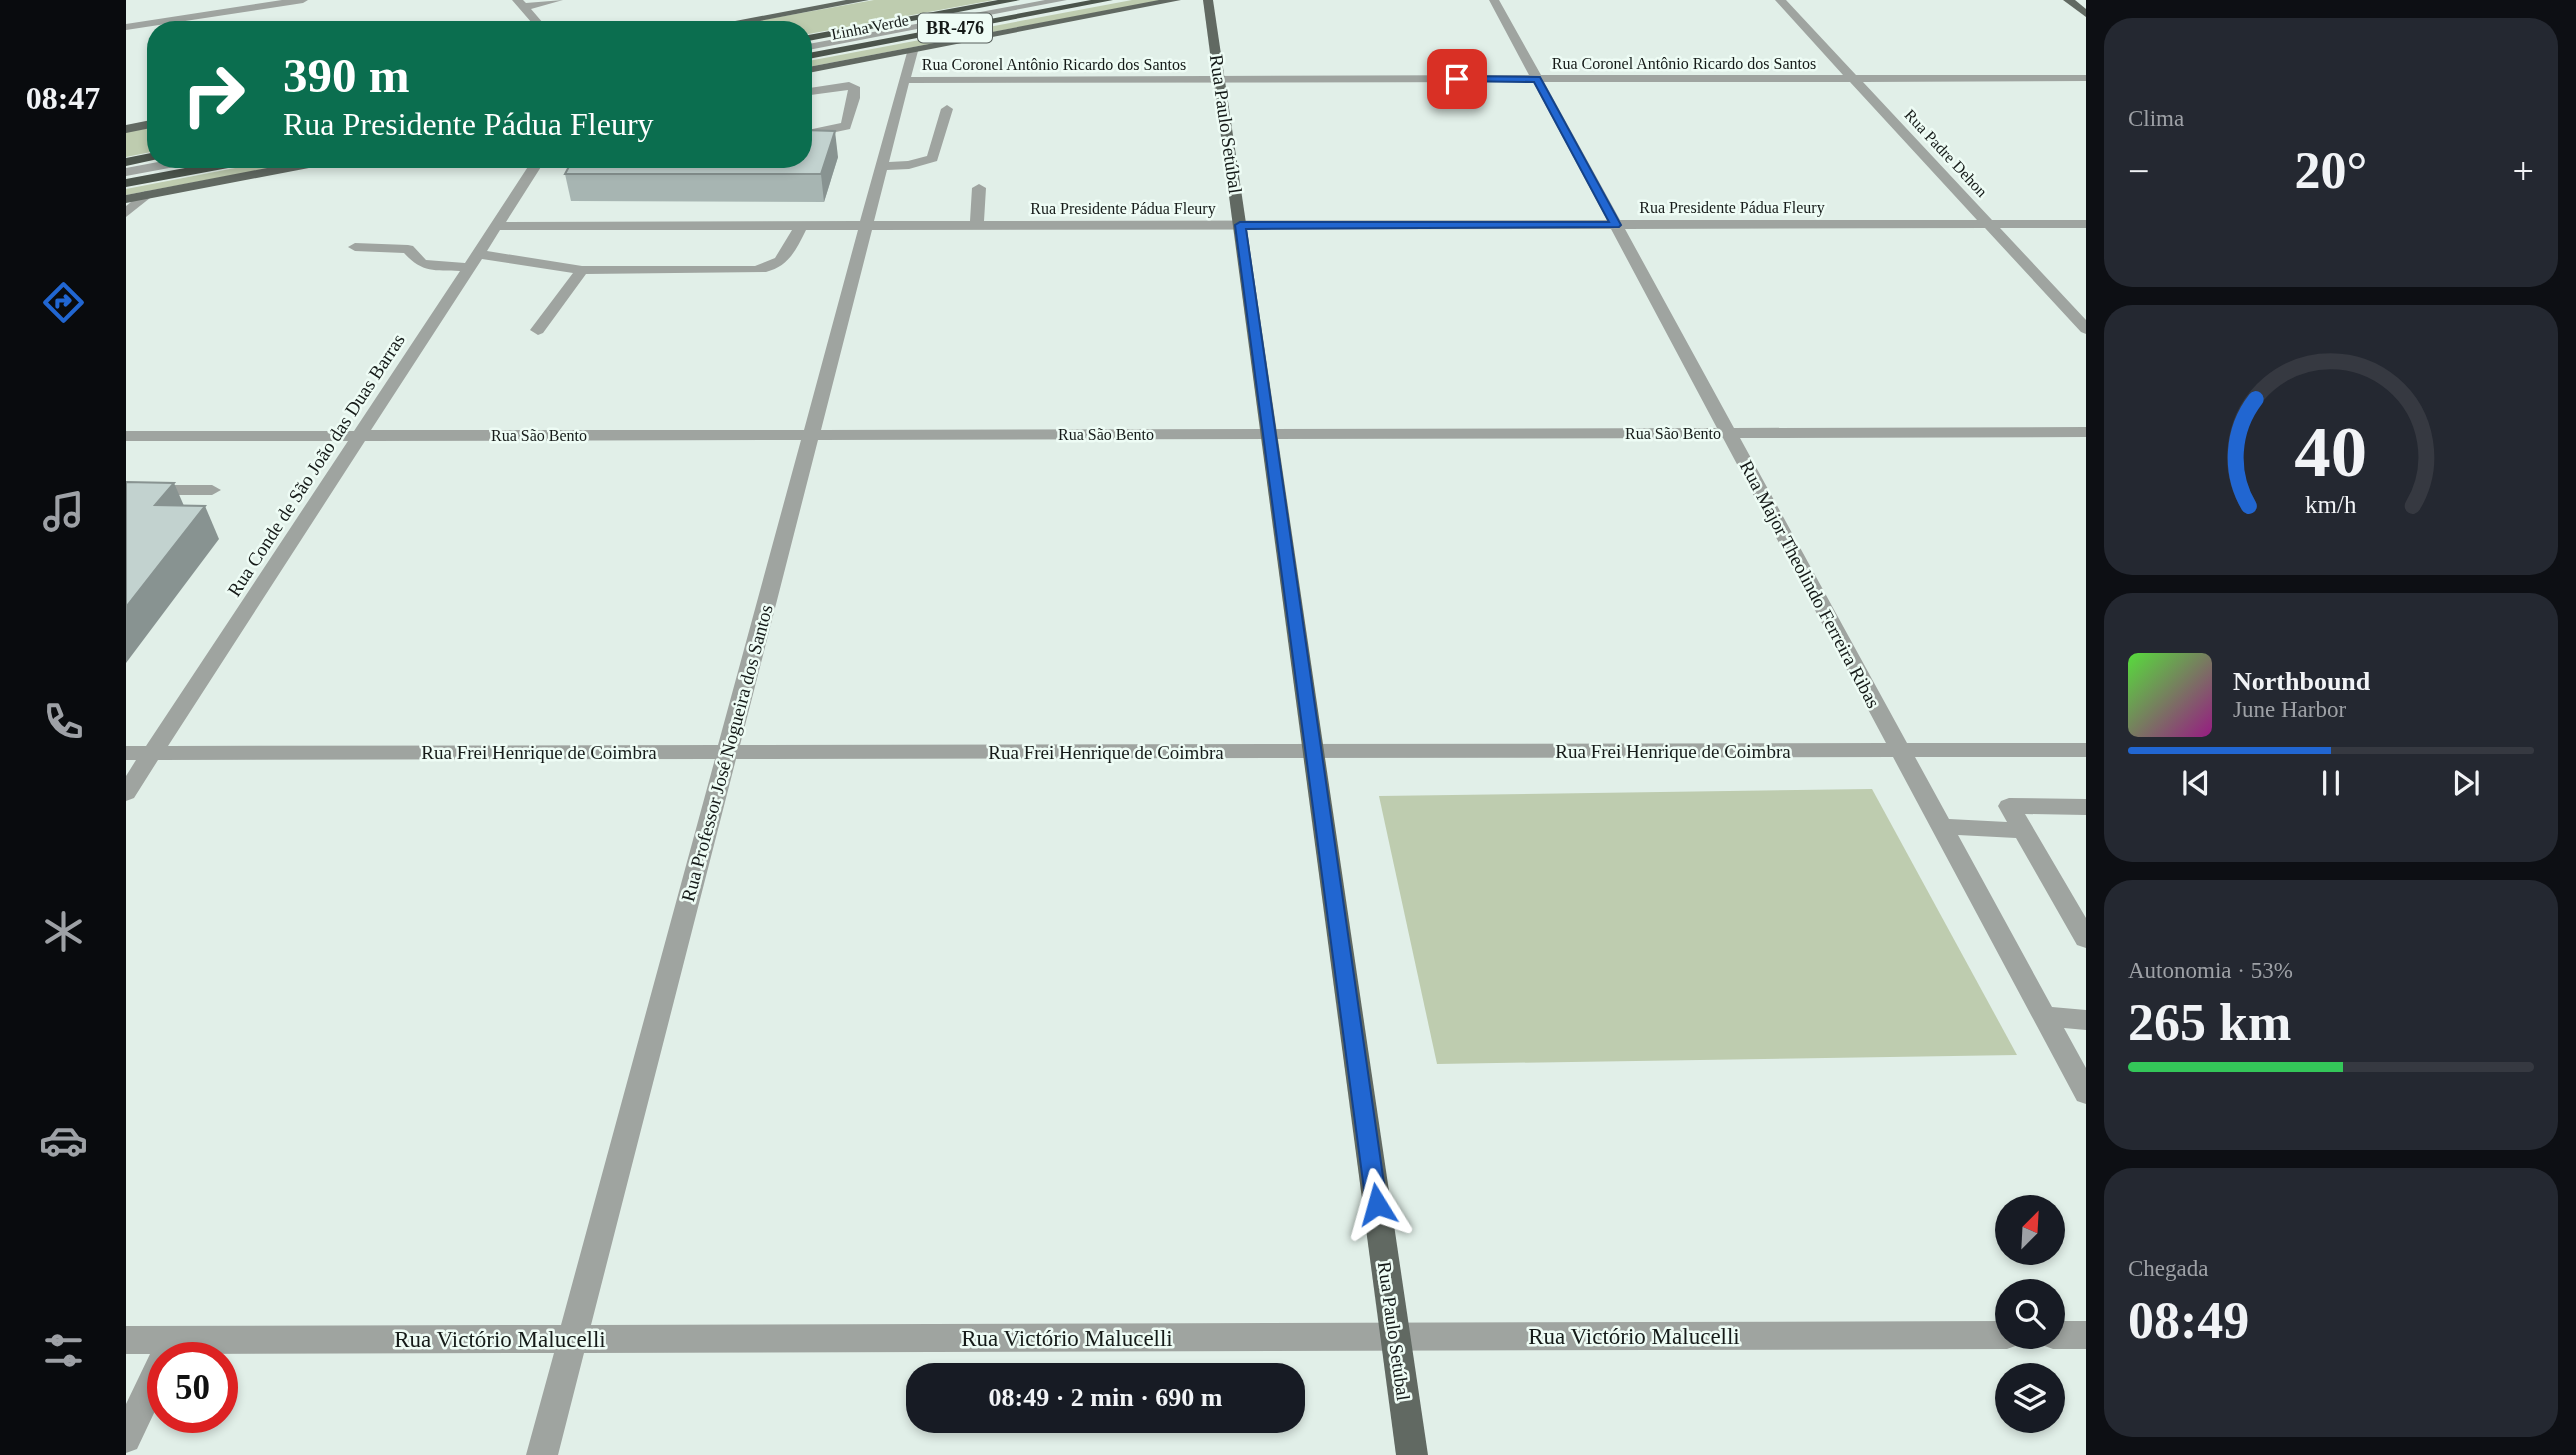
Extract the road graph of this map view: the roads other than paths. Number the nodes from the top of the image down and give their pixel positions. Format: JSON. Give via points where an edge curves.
{"nodes":[{"id":1,"x":210,"y":0,"type":"edge"},
{"id":2,"x":303,"y":0,"type":"edge"},
{"id":3,"x":558,"y":0,"type":"edge"},
{"id":4,"x":864,"y":0,"type":"edge"},
{"id":5,"x":1015,"y":0,"type":"edge"},
{"id":6,"x":1062,"y":0,"type":"edge"},
{"id":7,"x":1108,"y":0,"type":"edge"},
{"id":8,"x":1176,"y":0,"type":"edge"},
{"id":9,"x":1208,"y":0,"type":"edge"},
{"id":10,"x":1494,"y":0,"type":"edge"},
{"id":11,"x":1780,"y":0,"type":"edge"},
{"id":12,"x":2068,"y":0,"type":"edge"},
{"id":13,"x":520,"y":3,"type":"edge"},
{"id":14,"x":2086,"y":14,"type":"edge"},
{"id":15,"x":218,"y":17,"type":"junction"},
{"id":16,"x":181,"y":21,"type":"edge"},
{"id":17,"x":536,"y":21,"type":"edge"},
{"id":18,"x":744,"y":21,"type":"edge"},
{"id":19,"x":147,"y":25,"type":"edge"},
{"id":20,"x":126,"y":27,"type":"edge"},
{"id":21,"x":812,"y":36,"type":"edge"},
{"id":22,"x":812,"y":46,"type":"edge"},
{"id":23,"x":912,"y":51,"type":"junction"},
{"id":24,"x":812,"y":55,"type":"edge"},
{"id":25,"x":812,"y":69,"type":"edge"},
{"id":26,"x":1853,"y":78,"type":"junction"},
{"id":27,"x":2086,"y":78,"type":"edge"},
{"id":28,"x":1220,"y":79,"type":"junction"},
{"id":29,"x":1536,"y":79,"type":"junction"},
{"id":30,"x":904,"y":80,"type":"junction"},
{"id":31,"x":812,"y":92,"type":"edge"},
{"id":32,"x":947,"y":109,"type":"dead end"},
{"id":33,"x":147,"y":126,"type":"edge"},
{"id":34,"x":126,"y":129,"type":"edge"},
{"id":35,"x":812,"y":133,"type":"edge"},
{"id":36,"x":147,"y":158,"type":"edge"},
{"id":37,"x":126,"y":162,"type":"edge"},
{"id":38,"x":881,"y":166,"type":"junction"},
{"id":39,"x":148,"y":168,"type":"edge"},
{"id":40,"x":207,"y":168,"type":"edge"},
{"id":41,"x":288,"y":168,"type":"edge"},
{"id":42,"x":534,"y":168,"type":"edge"},
{"id":43,"x":126,"y":172,"type":"edge"},
{"id":44,"x":126,"y":183,"type":"edge"},
{"id":45,"x":979,"y":188,"type":"dead end"},
{"id":46,"x":145,"y":195,"type":"junction"},
{"id":47,"x":126,"y":199,"type":"edge"},
{"id":48,"x":126,"y":213,"type":"edge"},
{"id":49,"x":1988,"y":224,"type":"junction"},
{"id":50,"x":2086,"y":224,"type":"edge"},
{"id":51,"x":1240,"y":225,"type":"junction"},
{"id":52,"x":1616,"y":225,"type":"junction"},
{"id":53,"x":496,"y":226,"type":"junction"},
{"id":54,"x":801,"y":226,"type":"junction"},
{"id":55,"x":865,"y":226,"type":"junction"},
{"id":56,"x":977,"y":226,"type":"junction"},
{"id":57,"x":355,"y":247,"type":"dead end"},
{"id":58,"x":474,"y":260,"type":"junction"},
{"id":59,"x":582,"y":270,"type":"junction"},
{"id":60,"x":2086,"y":329,"type":"edge"},
{"id":61,"x":538,"y":330,"type":"dead end"},
{"id":62,"x":2086,"y":432,"type":"edge"},
{"id":63,"x":1728,"y":433,"type":"junction"},
{"id":64,"x":1270,"y":434,"type":"junction"},
{"id":65,"x":360,"y":435,"type":"junction"},
{"id":66,"x":810,"y":435,"type":"junction"},
{"id":67,"x":126,"y":436,"type":"edge"},
{"id":68,"x":126,"y":490,"type":"edge"},
{"id":69,"x":212,"y":490,"type":"dead end"},
{"id":70,"x":1900,"y":750,"type":"junction"},
{"id":71,"x":2086,"y":750,"type":"edge"},
{"id":72,"x":1314,"y":751,"type":"junction"},
{"id":73,"x":727,"y":752,"type":"junction"},
{"id":74,"x":126,"y":753,"type":"edge"},
{"id":75,"x":152,"y":753,"type":"junction"},
{"id":76,"x":126,"y":793,"type":"edge"},
{"id":77,"x":2086,"y":807,"type":"edge"},
{"id":78,"x":1942,"y":827,"type":"junction"},
{"id":79,"x":2023,"y":830,"type":"junction"},
{"id":80,"x":2086,"y":939,"type":"edge"},
{"id":81,"x":2044,"y":1016,"type":"junction"},
{"id":82,"x":2086,"y":1020,"type":"edge"},
{"id":83,"x":2086,"y":1093,"type":"edge"},
{"id":84,"x":1995,"y":1335,"type":"edge"},
{"id":85,"x":2065,"y":1335,"type":"edge"},
{"id":86,"x":2086,"y":1335,"type":"edge"},
{"id":87,"x":1395,"y":1337,"type":"junction"},
{"id":88,"x":572,"y":1339,"type":"junction"},
{"id":89,"x":126,"y":1340,"type":"edge"},
{"id":90,"x":147,"y":1347,"type":"edge"},
{"id":91,"x":238,"y":1351,"type":"edge"},
{"id":92,"x":147,"y":1393,"type":"edge"},
{"id":93,"x":126,"y":1438,"type":"edge"},
{"id":94,"x":542,"y":1455,"type":"edge"},
{"id":95,"x":1412,"y":1455,"type":"edge"}],
"edges":[{"from":1,"to":15,"type":"street"},
{"from":2,"to":15,"type":"street"},
{"from":3,"to":13,"type":"street"},
{"from":4,"to":18,"type":"main road"},
{"from":5,"to":21,"type":"highway","name":"Linha Verde","number":"BR-476"},
{"from":6,"to":22,"type":"street"},
{"from":7,"to":24,"type":"highway","name":"Linha Verde","number":"BR-476"},
{"from":8,"to":23,"type":"main road"},
{"from":9,"to":28,"type":"main road","name":"Rua Paulo Setúbal"},
{"from":10,"to":29,"type":"street","name":"Rua Major Theolindo Ferreira Ribas"},
{"from":11,"to":26,"type":"street","name":"Rua Padre Dehon"},
{"from":12,"to":14,"type":"main road"},
{"from":13,"to":17,"type":"street"},
{"from":15,"to":16,"type":"street"},
{"from":19,"to":20,"type":"street"},
{"from":23,"to":25,"type":"main road"},
{"from":23,"to":30,"type":"street","name":"Rua Professor José Nogueira dos Santos"},
{"from":26,"to":27,"type":"street","name":"Rua Coronel Antônio Ricardo dos Santos"},
{"from":26,"to":29,"type":"street","name":"Rua Coronel Antônio Ricardo dos Santos"},
{"from":26,"to":49,"type":"street","name":"Rua Padre Dehon"},
{"from":28,"to":29,"type":"street","name":"Rua Coronel Antônio Ricardo dos Santos"},
{"from":28,"to":30,"type":"street","name":"Rua Coronel Antônio Ricardo dos Santos"},
{"from":28,"to":51,"type":"main road","name":"Rua Paulo Setúbal"},
{"from":29,"to":52,"type":"street","name":"Rua Major Theolindo Ferreira Ribas"},
{"from":30,"to":38,"type":"street","name":"Rua Professor José Nogueira dos Santos"},
{"from":31,"to":35,"type":"street","via":[[849,86],[854,98],[846,126]]},
{"from":32,"to":38,"type":"street","via":[[933,158]]},
{"from":33,"to":34,"type":"main road"},
{"from":36,"to":37,"type":"highway"},
{"from":38,"to":55,"type":"street","name":"Rua Professor José Nogueira dos Santos"},
{"from":39,"to":43,"type":"street"},
{"from":40,"to":44,"type":"highway"},
{"from":41,"to":46,"type":"main road"},
{"from":42,"to":53,"type":"street","name":"Rua Conde de São João das Duas Barras"},
{"from":45,"to":56,"type":"street"},
{"from":46,"to":47,"type":"main road"},
{"from":46,"to":48,"type":"street"},
{"from":49,"to":50,"type":"street","name":"Rua Presidente Pádua Fleury"},
{"from":49,"to":52,"type":"street","name":"Rua Presidente Pádua Fleury"},
{"from":49,"to":60,"type":"street","name":"Rua Padre Dehon"},
{"from":51,"to":52,"type":"street","name":"Rua Presidente Pádua Fleury"},
{"from":51,"to":56,"type":"street","name":"Rua Presidente Pádua Fleury"},
{"from":51,"to":64,"type":"main road","name":"Rua Paulo Setúbal"},
{"from":52,"to":63,"type":"street","name":"Rua Major Theolindo Ferreira Ribas"},
{"from":53,"to":54,"type":"street","name":"Rua Presidente Pádua Fleury"},
{"from":53,"to":58,"type":"street","name":"Rua Conde de São João das Duas Barras"},
{"from":54,"to":55,"type":"street","name":"Rua Presidente Pádua Fleury"},
{"from":54,"to":59,"type":"street","via":[[785,260],[771,268]]},
{"from":55,"to":56,"type":"street","name":"Rua Presidente Pádua Fleury"},
{"from":55,"to":66,"type":"street","name":"Rua Professor José Nogueira dos Santos"},
{"from":57,"to":58,"type":"street","via":[[408,249],[421,263]]},
{"from":58,"to":59,"type":"street"},
{"from":58,"to":65,"type":"street","name":"Rua Conde de São João das Duas Barras"},
{"from":59,"to":61,"type":"street"},
{"from":62,"to":63,"type":"street","name":"Rua São Bento"},
{"from":63,"to":64,"type":"street","name":"Rua São Bento"},
{"from":63,"to":70,"type":"street","name":"Rua Major Theolindo Ferreira Ribas"},
{"from":64,"to":66,"type":"street","name":"Rua São Bento"},
{"from":64,"to":72,"type":"main road","name":"Rua Paulo Setúbal"},
{"from":65,"to":66,"type":"street","name":"Rua São Bento"},
{"from":65,"to":67,"type":"street","name":"Rua São Bento"},
{"from":65,"to":75,"type":"street","name":"Rua Conde de São João das Duas Barras"},
{"from":66,"to":73,"type":"street","name":"Rua Professor José Nogueira dos Santos"},
{"from":68,"to":69,"type":"street"},
{"from":70,"to":71,"type":"street","name":"Rua Frei Henrique de Coimbra"},
{"from":70,"to":72,"type":"street","name":"Rua Frei Henrique de Coimbra"},
{"from":70,"to":78,"type":"street","name":"Rua Major Theolindo Ferreira Ribas"},
{"from":72,"to":73,"type":"street","name":"Rua Frei Henrique de Coimbra"},
{"from":72,"to":87,"type":"main road","name":"Rua Paulo Setúbal"},
{"from":73,"to":75,"type":"street","name":"Rua Frei Henrique de Coimbra"},
{"from":73,"to":88,"type":"street","name":"Rua Professor José Nogueira dos Santos"},
{"from":74,"to":75,"type":"street","name":"Rua Frei Henrique de Coimbra"},
{"from":75,"to":76,"type":"street","name":"Rua Conde de São João das Duas Barras"},
{"from":77,"to":79,"type":"street","via":[[2009,806]]},
{"from":78,"to":79,"type":"street"},
{"from":78,"to":81,"type":"street","name":"Rua Major Theolindo Ferreira Ribas"},
{"from":79,"to":80,"type":"street"},
{"from":81,"to":82,"type":"street"},
{"from":81,"to":83,"type":"street","name":"Rua Major Theolindo Ferreira Ribas"},
{"from":84,"to":87,"type":"street","name":"Rua Victório Malucelli"},
{"from":85,"to":86,"type":"street"},
{"from":87,"to":88,"type":"street","name":"Rua Victório Malucelli"},
{"from":87,"to":95,"type":"main road","name":"Rua Paulo Setúbal"},
{"from":88,"to":91,"type":"street","name":"Rua Victório Malucelli"},
{"from":88,"to":94,"type":"street","name":"Rua Professor José Nogueira dos Santos"},
{"from":89,"to":90,"type":"street","name":"Rua Victório Malucelli"},
{"from":92,"to":93,"type":"street"}]}
